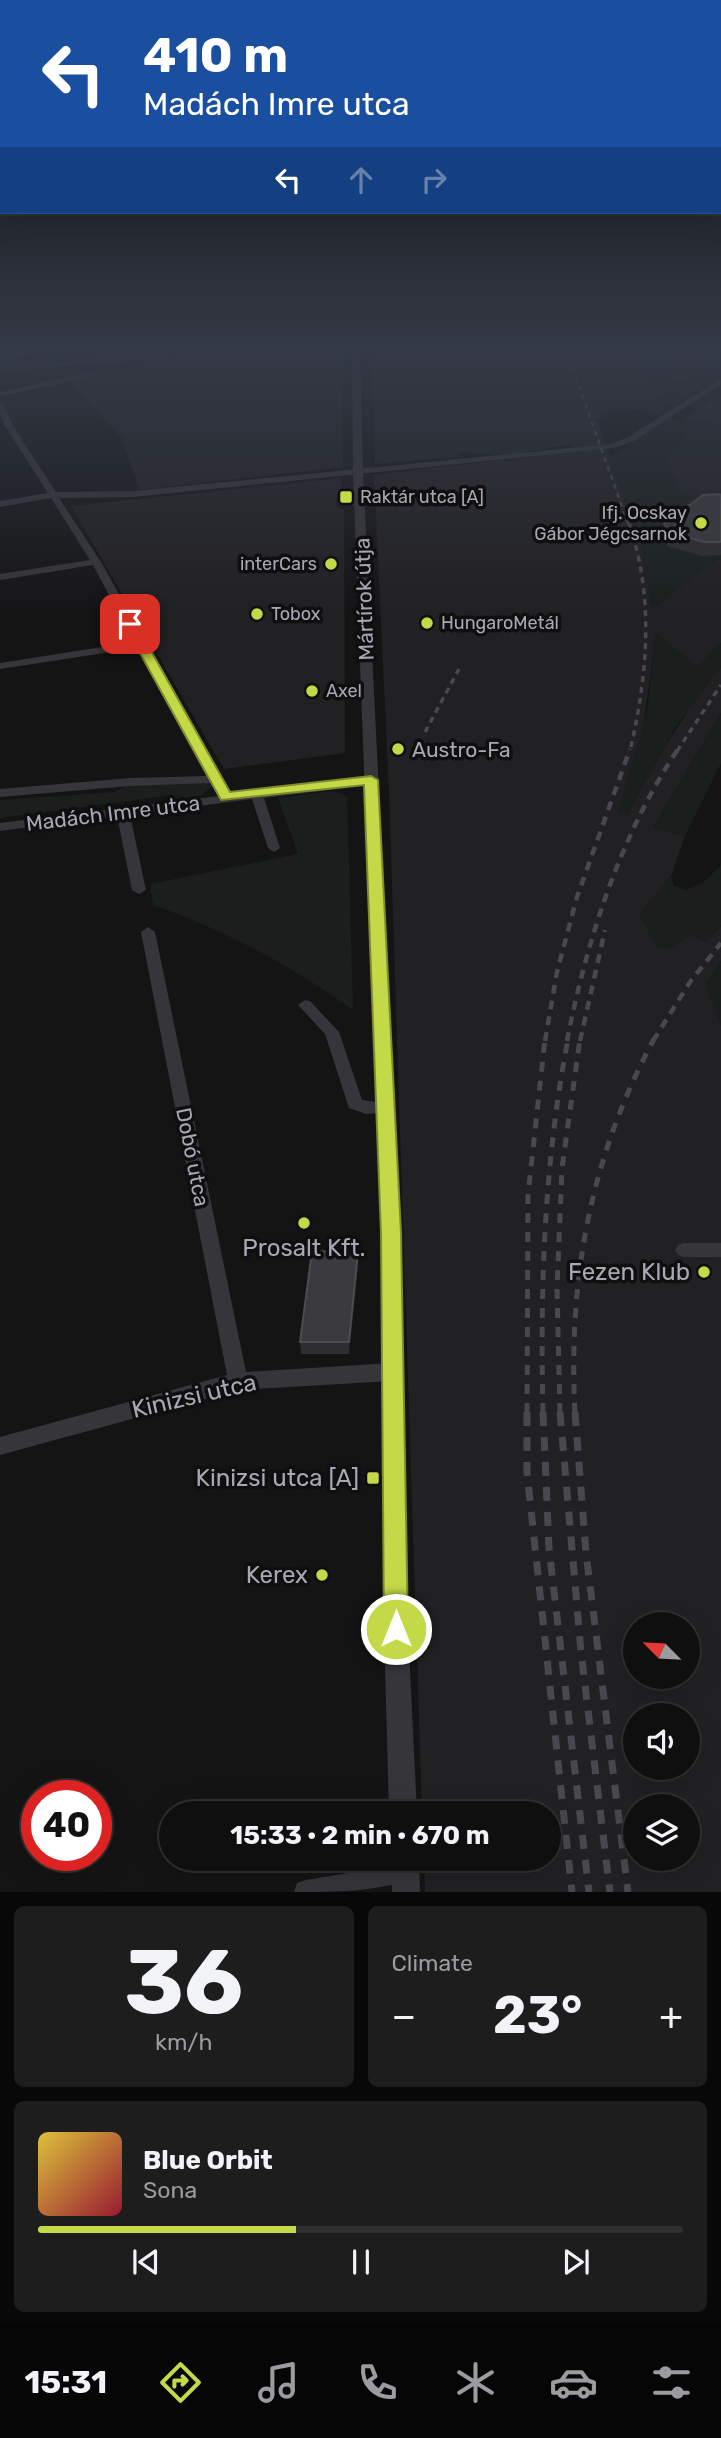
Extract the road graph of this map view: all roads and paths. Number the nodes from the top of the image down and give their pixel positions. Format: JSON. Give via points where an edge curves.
{"nodes":[{"id":1,"x":13,"y":438,"type":"edge"},
{"id":2,"x":357,"y":438,"type":"edge"},
{"id":3,"x":632,"y":438,"type":"edge"},
{"id":4,"x":358,"y":472,"type":"junction"},
{"id":5,"x":52,"y":495,"type":"junction"},
{"id":6,"x":0,"y":504,"type":"edge"},
{"id":7,"x":96,"y":562,"type":"junction"},
{"id":8,"x":0,"y":578,"type":"edge"},
{"id":9,"x":142,"y":645,"type":"junction"},
{"id":10,"x":0,"y":666,"type":"edge"},
{"id":11,"x":215,"y":779,"type":"junction"},
{"id":12,"x":371,"y":780,"type":"junction"},
{"id":13,"x":0,"y":793,"type":"edge"},
{"id":14,"x":256,"y":793,"type":"junction"},
{"id":15,"x":226,"y":797,"type":"junction"},
{"id":16,"x":123,"y":813,"type":"junction"},
{"id":17,"x":0,"y":827,"type":"edge"},
{"id":18,"x":274,"y":848,"type":"dead end"},
{"id":19,"x":139,"y":890,"type":"dead end"},
{"id":20,"x":148,"y":932,"type":"dead end"},
{"id":21,"x":304,"y":1005,"type":"dead end"},
{"id":22,"x":385,"y":1108,"type":"junction"},
{"id":23,"x":721,"y":1250,"type":"edge"},
{"id":24,"x":684,"y":1251,"type":"dead end"},
{"id":25,"x":392,"y":1372,"type":"junction"},
{"id":26,"x":238,"y":1381,"type":"junction"},
{"id":27,"x":0,"y":1446,"type":"edge"},
{"id":28,"x":403,"y":1801,"type":"edge"},
{"id":29,"x":405,"y":1873,"type":"edge"},
{"id":30,"x":306,"y":1892,"type":"edge"}],
"edges":[{"from":1,"to":5,"type":"street"},
{"from":2,"to":4,"type":"street","name":"Mártírok útja"},
{"from":3,"to":4,"type":"street","via":[[618,444]]},
{"from":4,"to":5,"type":"street","via":[[133,494]]},
{"from":4,"to":12,"type":"street","name":"Mártírok útja"},
{"from":5,"to":6,"type":"street"},
{"from":5,"to":7,"type":"street"},
{"from":7,"to":8,"type":"street"},
{"from":7,"to":9,"type":"street"},
{"from":9,"to":10,"type":"street"},
{"from":9,"to":11,"type":"street"},
{"from":11,"to":13,"type":"street","name":"Madách Imre utca"},
{"from":11,"to":15,"type":"street","name":"Madách Imre utca"},
{"from":12,"to":14,"type":"street","name":"Madách Imre utca"},
{"from":12,"to":22,"type":"street","name":"Mártírok útja"},
{"from":14,"to":15,"type":"street","name":"Madách Imre utca"},
{"from":14,"to":18,"type":"street"},
{"from":15,"to":16,"type":"street","name":"Madách Imre utca"},
{"from":16,"to":17,"type":"street","name":"Madách Imre utca"},
{"from":16,"to":19,"type":"street"},
{"from":20,"to":26,"type":"street","name":"Dobó utca"},
{"from":21,"to":22,"type":"street","via":[[332,1032],[355,1104]]},
{"from":22,"to":25,"type":"street","name":"Mártírok útja"},
{"from":23,"to":24,"type":"street"},
{"from":25,"to":26,"type":"street","name":"Kinizsi utca"},
{"from":25,"to":28,"type":"street","name":"Mártírok útja"},
{"from":26,"to":27,"type":"street","name":"Kinizsi utca"},
{"from":29,"to":30,"type":"street"}]}
